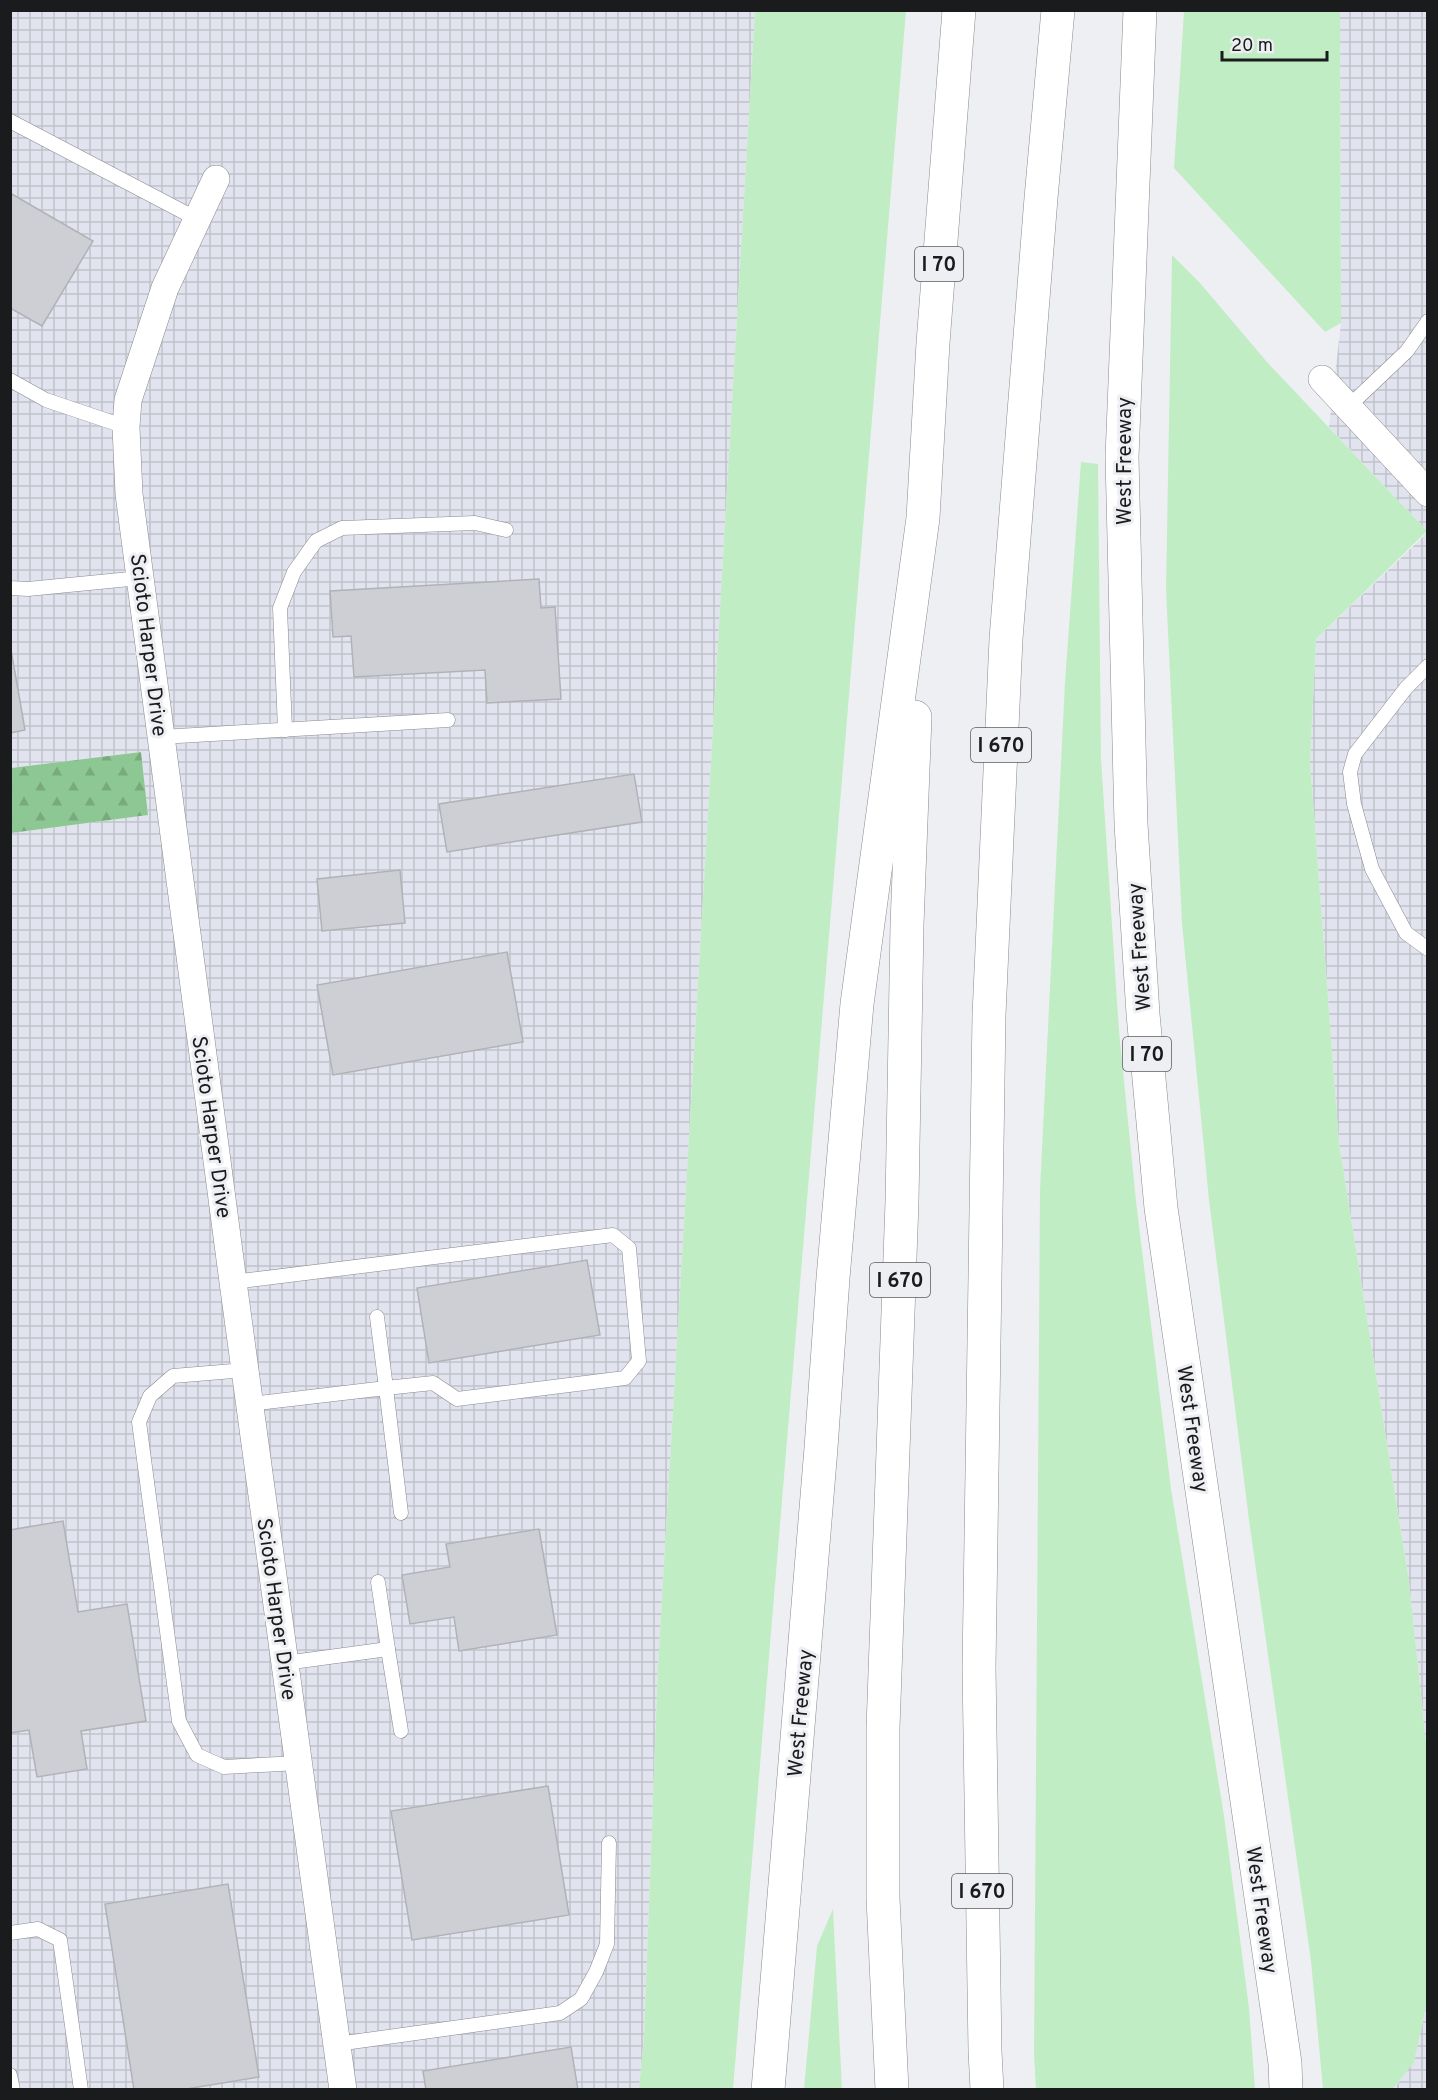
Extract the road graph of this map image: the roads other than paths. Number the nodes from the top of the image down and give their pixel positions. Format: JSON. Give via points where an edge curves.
{"nodes":[{"id":1,"x":959,"y":10,"type":"edge"},
{"id":2,"x":1058,"y":10,"type":"edge"},
{"id":3,"x":1140,"y":10,"type":"edge"},
{"id":4,"x":10,"y":121,"type":"edge"},
{"id":5,"x":216,"y":179,"type":"dead end"},
{"id":6,"x":197,"y":219,"type":"junction"},
{"id":7,"x":1428,"y":321,"type":"edge"},
{"id":8,"x":1322,"y":379,"type":"dead end"},
{"id":9,"x":10,"y":380,"type":"edge"},
{"id":10,"x":1348,"y":407,"type":"junction"},
{"id":11,"x":126,"y":427,"type":"junction"},
{"id":12,"x":1428,"y":494,"type":"edge"},
{"id":13,"x":923,"y":518,"type":"junction"},
{"id":14,"x":506,"y":530,"type":"dead end"},
{"id":15,"x":140,"y":578,"type":"junction"},
{"id":16,"x":10,"y":588,"type":"edge"},
{"id":17,"x":1428,"y":666,"type":"edge"},
{"id":18,"x":448,"y":720,"type":"dead end"},
{"id":19,"x":285,"y":730,"type":"junction"},
{"id":20,"x":161,"y":737,"type":"junction"},
{"id":21,"x":1428,"y":949,"type":"edge"},
{"id":22,"x":233,"y":1282,"type":"junction"},
{"id":23,"x":377,"y":1317,"type":"dead end"},
{"id":24,"x":245,"y":1370,"type":"junction"},
{"id":25,"x":386,"y":1388,"type":"junction"},
{"id":26,"x":250,"y":1404,"type":"junction"},
{"id":27,"x":401,"y":1513,"type":"dead end"},
{"id":28,"x":378,"y":1582,"type":"dead end"},
{"id":29,"x":388,"y":1650,"type":"junction"},
{"id":30,"x":285,"y":1663,"type":"junction"},
{"id":31,"x":400,"y":1731,"type":"dead end"},
{"id":32,"x":298,"y":1763,"type":"junction"},
{"id":33,"x":609,"y":1843,"type":"dead end"},
{"id":34,"x":10,"y":1933,"type":"edge"},
{"id":35,"x":337,"y":2044,"type":"junction"},
{"id":36,"x":10,"y":2074,"type":"edge"},
{"id":37,"x":13,"y":2090,"type":"edge"},
{"id":38,"x":81,"y":2090,"type":"edge"},
{"id":39,"x":343,"y":2090,"type":"edge"},
{"id":40,"x":768,"y":2090,"type":"edge"},
{"id":41,"x":892,"y":2090,"type":"edge"},
{"id":42,"x":987,"y":2090,"type":"edge"},
{"id":43,"x":1286,"y":2090,"type":"edge"}],
"edges":[{"from":1,"to":13,"type":"highway","name":"West Freeway","number":"I 70"},
{"from":2,"to":42,"type":"highway","number":"I 670","via":[[1006,639],[989,1015],[979,1668]]},
{"from":3,"to":43,"type":"highway","name":"West Freeway","number":"I 70","via":[[1122,457],[1131,824],[1143,1014],[1161,1208]]},
{"from":4,"to":6,"type":"lane"},
{"from":5,"to":6,"type":"street","name":"Scioto Harper Drive"},
{"from":6,"to":11,"type":"street","name":"Scioto Harper Drive","via":[[165,288],[128,400]]},
{"from":7,"to":10,"type":"lane","via":[[1407,351]]},
{"from":8,"to":10,"type":"street"},
{"from":9,"to":11,"type":"lane","via":[[46,400]]},
{"from":10,"to":12,"type":"street"},
{"from":11,"to":15,"type":"street","name":"Scioto Harper Drive","via":[[129,494]]},
{"from":13,"to":40,"type":"highway","name":"West Freeway","number":"I 70","via":[[858,1004]]},
{"from":13,"to":41,"type":"highway","number":"I 670","via":[[884,1728],[883,1898]]},
{"from":14,"to":19,"type":"lane","via":[[475,523],[342,528],[316,541],[294,572],[280,608]]},
{"from":15,"to":16,"type":"lane"},
{"from":15,"to":20,"type":"street","name":"Scioto Harper Drive"},
{"from":17,"to":21,"type":"lane","via":[[1355,753],[1350,772],[1354,804],[1372,869],[1406,933]]},
{"from":18,"to":19,"type":"lane"},
{"from":19,"to":20,"type":"lane"},
{"from":20,"to":22,"type":"street","name":"Scioto Harper Drive"},
{"from":22,"to":24,"type":"street","name":"Scioto Harper Drive"},
{"from":22,"to":25,"type":"lane","via":[[613,1235],[629,1248],[639,1361],[625,1378],[457,1399],[433,1383]]},
{"from":23,"to":25,"type":"lane"},
{"from":24,"to":26,"type":"street","name":"Scioto Harper Drive"},
{"from":24,"to":32,"type":"lane","via":[[173,1376],[150,1396],[139,1422],[179,1721],[197,1755],[225,1767]]},
{"from":25,"to":26,"type":"lane"},
{"from":25,"to":27,"type":"lane"},
{"from":26,"to":30,"type":"street","name":"Scioto Harper Drive"},
{"from":28,"to":29,"type":"lane"},
{"from":29,"to":30,"type":"lane"},
{"from":29,"to":31,"type":"lane"},
{"from":30,"to":32,"type":"street","name":"Scioto Harper Drive"},
{"from":32,"to":35,"type":"street","name":"Scioto Harper Drive"},
{"from":33,"to":35,"type":"lane","via":[[607,1944],[580,1999],[560,2013]]},
{"from":34,"to":38,"type":"lane","via":[[38,1929],[60,1940]]},
{"from":35,"to":39,"type":"street","name":"Scioto Harper Drive"},
{"from":36,"to":37,"type":"lane"}]}
